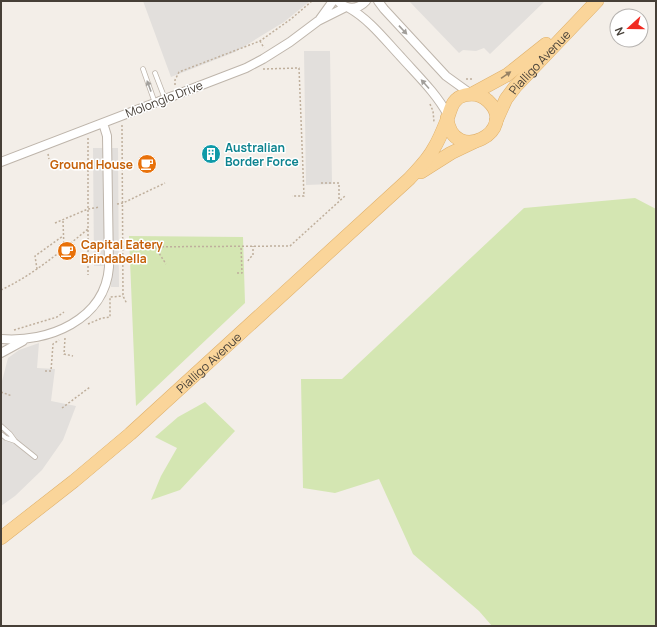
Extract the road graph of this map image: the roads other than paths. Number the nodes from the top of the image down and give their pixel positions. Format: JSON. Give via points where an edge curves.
{"nodes":[{"id":1,"x":333,"y":1,"type":"edge"},
{"id":2,"x":338,"y":1,"type":"edge"},
{"id":3,"x":366,"y":1,"type":"edge"},
{"id":4,"x":378,"y":1,"type":"edge"},
{"id":5,"x":595,"y":3,"type":"edge"},
{"id":6,"x":348,"y":8,"type":"junction"},
{"id":7,"x":318,"y":21,"type":"junction"},
{"id":8,"x":143,"y":69,"type":"dead end"},
{"id":9,"x":155,"y":73,"type":"dead end"},
{"id":10,"x":471,"y":94,"type":"junction"},
{"id":11,"x":165,"y":99,"type":"junction"},
{"id":12,"x":155,"y":103,"type":"junction"},
{"id":13,"x":448,"y":117,"type":"junction"},
{"id":14,"x":103,"y":123,"type":"junction"},
{"id":15,"x":495,"y":124,"type":"junction"},
{"id":16,"x":474,"y":142,"type":"junction"},
{"id":17,"x":1,"y":162,"type":"edge"},
{"id":18,"x":409,"y":179,"type":"junction"},
{"id":19,"x":29,"y":338,"type":"junction"},
{"id":20,"x":1,"y":339,"type":"edge"},
{"id":21,"x":1,"y":353,"type":"edge"},
{"id":22,"x":1,"y":426,"type":"edge"},
{"id":23,"x":1,"y":434,"type":"edge"},
{"id":24,"x":15,"y":441,"type":"junction"},
{"id":25,"x":35,"y":457,"type":"dead end"},
{"id":26,"x":1,"y":538,"type":"edge"}],
"edges":[{"from":1,"to":7,"type":"street","name":"Molonglo Drive"},
{"from":2,"to":6,"type":"street"},
{"from":3,"to":6,"type":"street","name":"Molonglo Drive","via":[[360,6]]},
{"from":4,"to":10,"type":"street","one_way":true,"via":[[446,76]]},
{"from":10,"to":5,"type":"main road","name":"Pialligo Avenue","one_way":true,"via":[[514,69]]},
{"from":5,"to":15,"type":"main road","name":"Pialligo Avenue","via":[[515,87],[506,99]]},
{"from":6,"to":7,"type":"street","name":"Molonglo Drive"},
{"from":13,"to":6,"type":"street","one_way":true,"via":[[440,101],[431,97],[370,24]]},
{"from":7,"to":11,"type":"street","name":"Molonglo Drive","via":[[264,59]]},
{"from":12,"to":8,"type":"lane","one_way":true},
{"from":9,"to":11,"type":"lane"},
{"from":10,"to":13,"type":"main road","via":[[461,96],[454,102]]},
{"from":10,"to":15,"type":"main road","via":[[491,103],[496,116]]},
{"from":11,"to":12,"type":"street","name":"Molonglo Drive"},
{"from":12,"to":14,"type":"street","name":"Molonglo Drive"},
{"from":13,"to":16,"type":"main road","via":[[455,136],[464,141]]},
{"from":13,"to":18,"type":"main road","name":"Pialligo Avenue","via":[[433,151]]},
{"from":14,"to":17,"type":"street","name":"Molonglo Drive"},
{"from":14,"to":19,"type":"street","via":[[107,136],[108,272],[93,306],[81,318],[70,326]]},
{"from":15,"to":16,"type":"main road","via":[[487,136]]},
{"from":16,"to":18,"type":"main road","name":"Pialligo Avenue"},
{"from":18,"to":26,"type":"main road","name":"Pialligo Avenue","via":[[130,434]]},
{"from":19,"to":20,"type":"street"},
{"from":19,"to":21,"type":"street"},
{"from":22,"to":24,"type":"lane"},
{"from":23,"to":24,"type":"lane"},
{"from":24,"to":25,"type":"lane"}]}
